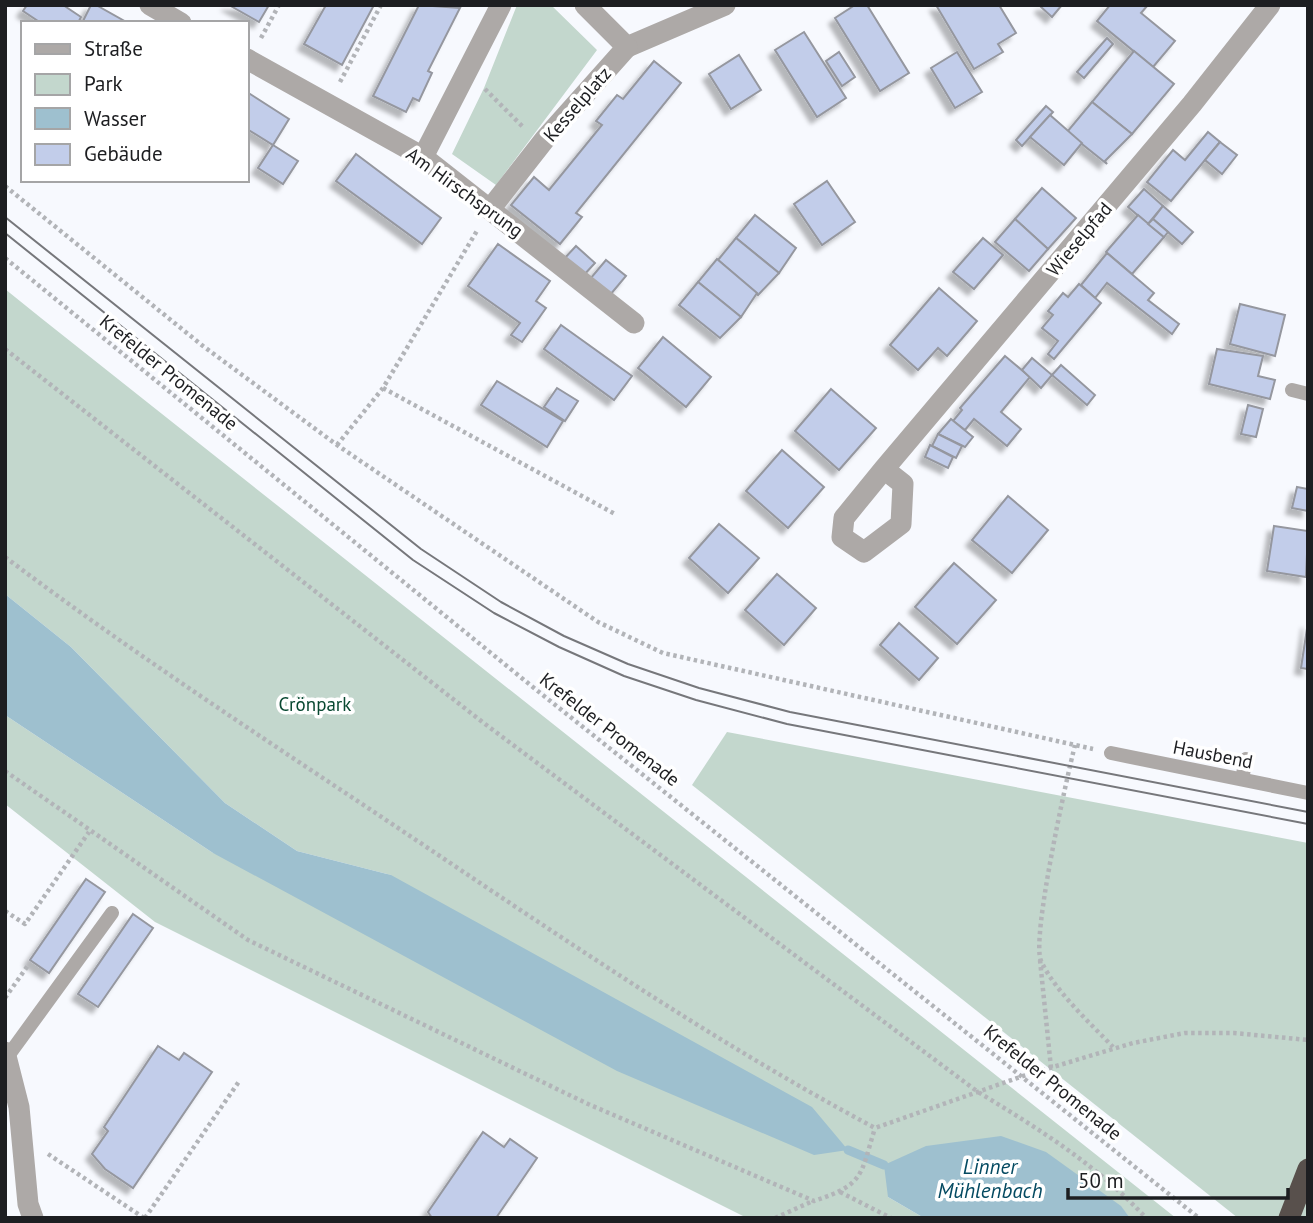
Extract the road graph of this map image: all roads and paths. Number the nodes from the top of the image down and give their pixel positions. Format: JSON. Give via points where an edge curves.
{"nodes":[{"id":1,"x":150,"y":5,"type":"edge"},
{"id":2,"x":279,"y":5,"type":"edge"},
{"id":3,"x":381,"y":5,"type":"edge"},
{"id":4,"x":501,"y":5,"type":"edge"},
{"id":5,"x":584,"y":5,"type":"edge"},
{"id":6,"x":725,"y":5,"type":"edge"},
{"id":7,"x":1270,"y":5,"type":"edge"},
{"id":8,"x":178,"y":21,"type":"edge"},
{"id":9,"x":627,"y":47,"type":"junction"},
{"id":10,"x":248,"y":60,"type":"edge"},
{"id":11,"x":467,"y":76,"type":"junction"},
{"id":12,"x":328,"y":105,"type":"junction"},
{"id":13,"x":545,"y":139,"type":"junction"},
{"id":14,"x":423,"y":157,"type":"junction"},
{"id":15,"x":5,"y":186,"type":"edge"},
{"id":16,"x":491,"y":208,"type":"junction"},
{"id":17,"x":5,"y":258,"type":"edge"},
{"id":18,"x":634,"y":323,"type":"dead end"},
{"id":19,"x":5,"y":349,"type":"edge"},
{"id":20,"x":383,"y":388,"type":"junction"},
{"id":21,"x":1292,"y":390,"type":"dead end"},
{"id":22,"x":1308,"y":394,"type":"edge"},
{"id":23,"x":337,"y":445,"type":"junction"},
{"id":24,"x":884,"y":469,"type":"dead end"},
{"id":25,"x":615,"y":514,"type":"dead end"},
{"id":26,"x":5,"y":558,"type":"edge"},
{"id":27,"x":1111,"y":753,"type":"dead end"},
{"id":28,"x":1246,"y":759,"type":"dead end"},
{"id":29,"x":5,"y":771,"type":"edge"},
{"id":30,"x":1242,"y":779,"type":"junction"},
{"id":31,"x":1308,"y":793,"type":"edge"},
{"id":32,"x":89,"y":832,"type":"junction"},
{"id":33,"x":5,"y":911,"type":"edge"},
{"id":34,"x":112,"y":913,"type":"dead end"},
{"id":35,"x":1040,"y":959,"type":"junction"},
{"id":36,"x":29,"y":964,"type":"dead end"},
{"id":37,"x":5,"y":998,"type":"edge"},
{"id":38,"x":1308,"y":1040,"type":"edge"},
{"id":39,"x":1113,"y":1047,"type":"junction"},
{"id":40,"x":7,"y":1054,"type":"edge"},
{"id":41,"x":1051,"y":1068,"type":"junction"},
{"id":42,"x":1023,"y":1076,"type":"junction"},
{"id":43,"x":240,"y":1080,"type":"dead end"},
{"id":44,"x":978,"y":1092,"type":"junction"},
{"id":45,"x":875,"y":1128,"type":"junction"},
{"id":46,"x":21,"y":1136,"type":"junction"},
{"id":47,"x":1308,"y":1169,"type":"edge"},
{"id":48,"x":840,"y":1192,"type":"junction"},
{"id":49,"x":814,"y":1201,"type":"junction"},
{"id":50,"x":33,"y":1218,"type":"edge"},
{"id":51,"x":144,"y":1218,"type":"edge"},
{"id":52,"x":775,"y":1218,"type":"edge"},
{"id":53,"x":891,"y":1218,"type":"edge"},
{"id":54,"x":1146,"y":1218,"type":"edge"},
{"id":55,"x":1199,"y":1218,"type":"edge"},
{"id":56,"x":1289,"y":1218,"type":"edge"}],
"edges":[{"from":1,"to":8,"type":"street"},
{"from":2,"to":10,"type":"path"},
{"from":3,"to":12,"type":"path"},
{"from":4,"to":11,"type":"street"},
{"from":5,"to":9,"type":"street"},
{"from":6,"to":9,"type":"street"},
{"from":7,"to":24,"type":"street","name":"Wieselpfad"},
{"from":9,"to":13,"type":"street","name":"Kesselplatz"},
{"from":10,"to":12,"type":"street","name":"Am Hirschsprung"},
{"from":11,"to":13,"type":"path","via":[[534,138]]},
{"from":11,"to":14,"type":"street"},
{"from":12,"to":14,"type":"street","name":"Am Hirschsprung"},
{"from":13,"to":16,"type":"street","name":"Kesselplatz"},
{"from":14,"to":16,"type":"street","name":"Am Hirschsprung"},
{"from":15,"to":23,"type":"path","via":[[203,346]]},
{"from":16,"to":18,"type":"street","name":"Am Hirschsprung"},
{"from":16,"to":20,"type":"path"},
{"from":17,"to":42,"type":"path","name":"Krefelder Promenade","via":[[534,688]]},
{"from":19,"to":44,"type":"path","via":[[485,724]]},
{"from":20,"to":23,"type":"path"},
{"from":20,"to":25,"type":"path"},
{"from":21,"to":22,"type":"lane"},
{"from":23,"to":35,"type":"path","via":[[598,622],[663,653],[1075,745],[1041,916]]},
{"from":26,"to":45,"type":"path","via":[[103,631],[663,1004]]},
{"from":27,"to":30,"type":"lane","name":"Hausbend"},
{"from":28,"to":30,"type":"lane"},
{"from":29,"to":32,"type":"path"},
{"from":30,"to":31,"type":"lane","name":"Hausbend"},
{"from":32,"to":33,"type":"path","via":[[25,924]]},
{"from":32,"to":49,"type":"path","via":[[247,940],[588,1104]]},
{"from":34,"to":40,"type":"lane"},
{"from":35,"to":39,"type":"path","via":[[1074,1006]]},
{"from":35,"to":41,"type":"path"},
{"from":36,"to":37,"type":"path"},
{"from":38,"to":39,"type":"path","via":[[1185,1033]]},
{"from":39,"to":41,"type":"path"},
{"from":40,"to":46,"type":"street"},
{"from":41,"to":42,"type":"path"},
{"from":42,"to":44,"type":"path"},
{"from":42,"to":55,"type":"path","name":"Krefelder Promenade"},
{"from":43,"to":51,"type":"path"},
{"from":44,"to":45,"type":"path"},
{"from":44,"to":54,"type":"path","via":[[1046,1133],[1109,1180]]},
{"from":45,"to":48,"type":"path","via":[[860,1177]]},
{"from":46,"to":50,"type":"street"},
{"from":46,"to":51,"type":"path"},
{"from":47,"to":56,"type":"highway"},
{"from":48,"to":49,"type":"path"},
{"from":48,"to":53,"type":"path"},
{"from":49,"to":52,"type":"path"}]}
